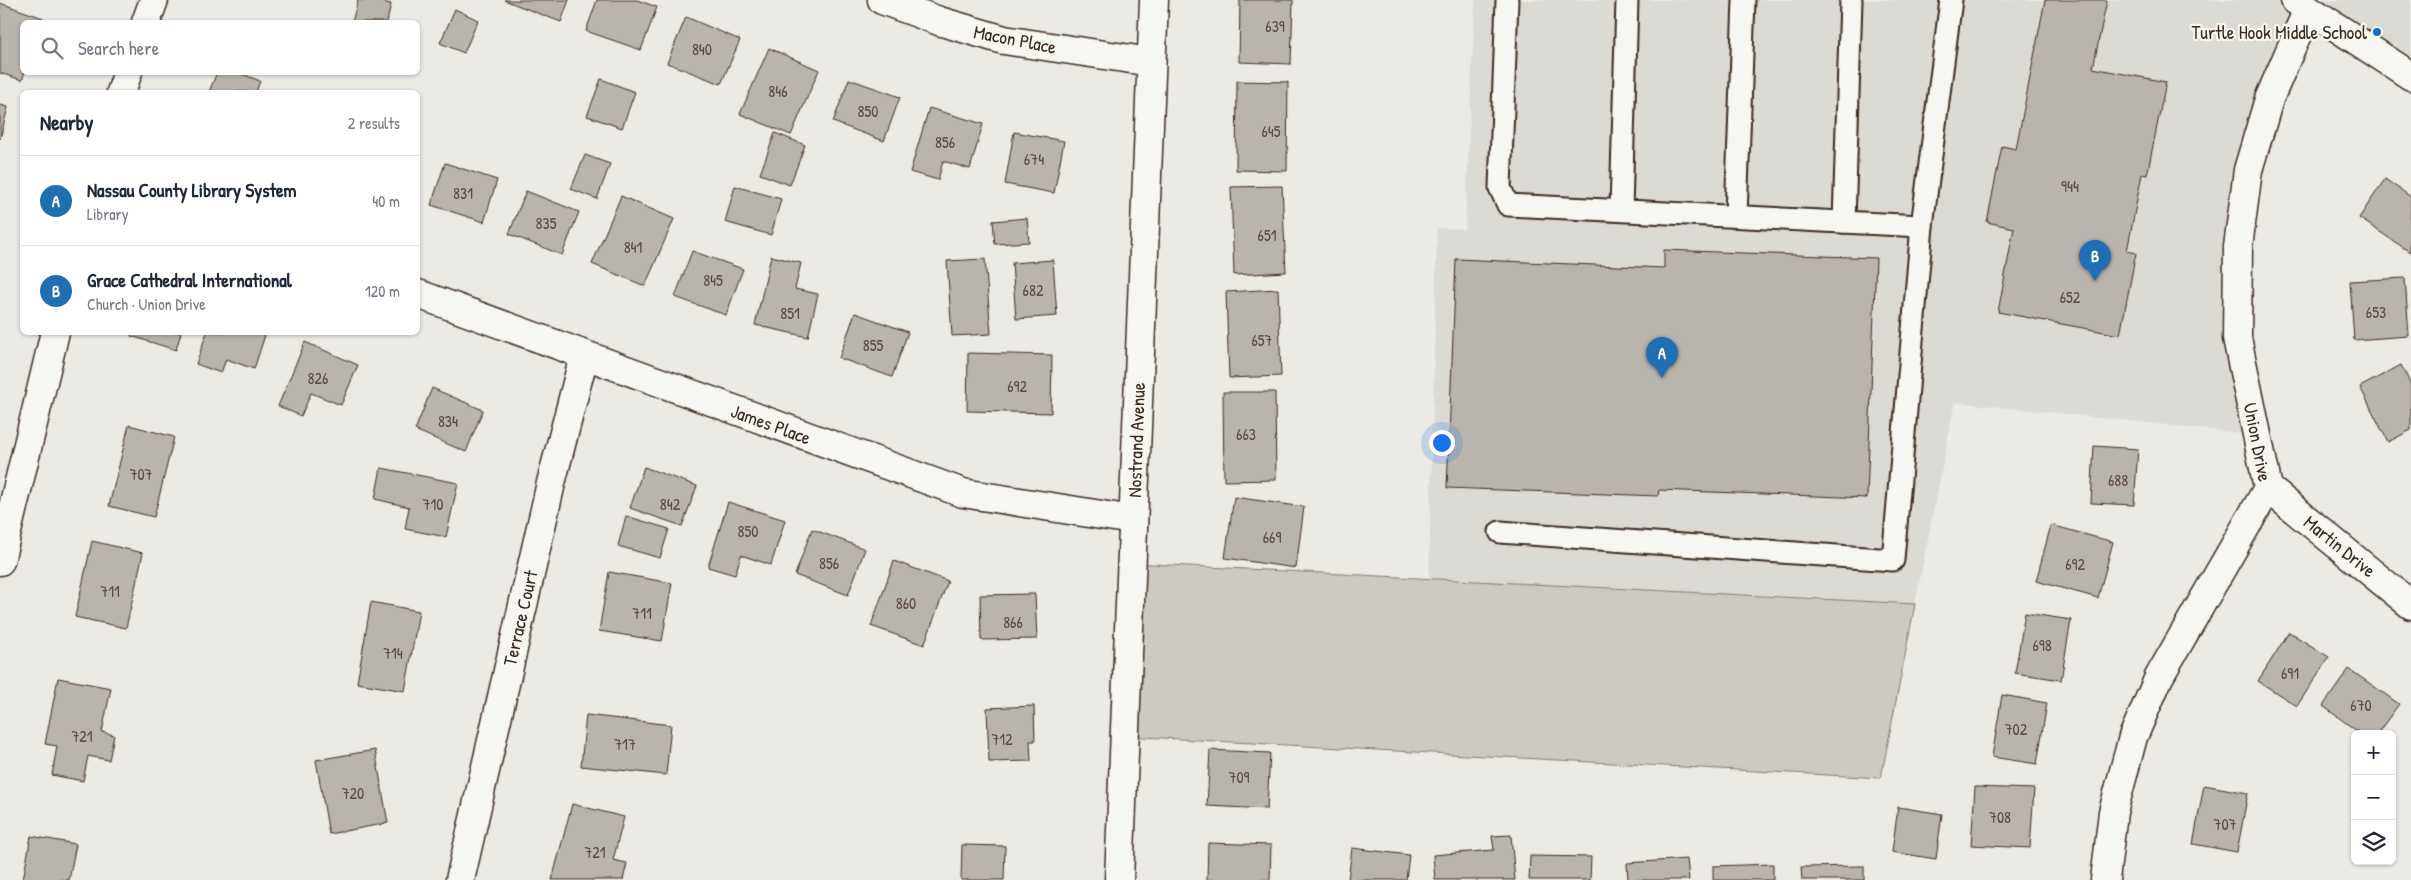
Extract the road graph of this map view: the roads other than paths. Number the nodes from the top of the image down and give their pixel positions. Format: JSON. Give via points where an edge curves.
{"nodes":[{"id":1,"x":154,"y":0,"type":"edge"},
{"id":2,"x":882,"y":0,"type":"edge"},
{"id":3,"x":1154,"y":0,"type":"edge"},
{"id":4,"x":1507,"y":0,"type":"edge"},
{"id":5,"x":1627,"y":0,"type":"edge"},
{"id":6,"x":1744,"y":0,"type":"edge"},
{"id":7,"x":1851,"y":0,"type":"edge"},
{"id":8,"x":1951,"y":0,"type":"edge"},
{"id":9,"x":2307,"y":3,"type":"edge"},
{"id":10,"x":147,"y":20,"type":"edge"},
{"id":11,"x":1151,"y":62,"type":"junction"},
{"id":12,"x":127,"y":75,"type":"edge"},
{"id":13,"x":2411,"y":76,"type":"edge"},
{"id":14,"x":122,"y":90,"type":"edge"},
{"id":15,"x":1621,"y":210,"type":"junction"},
{"id":16,"x":1736,"y":216,"type":"junction"},
{"id":17,"x":1844,"y":222,"type":"junction"},
{"id":18,"x":1922,"y":226,"type":"junction"},
{"id":19,"x":420,"y":295,"type":"edge"},
{"id":20,"x":54,"y":335,"type":"edge"},
{"id":21,"x":584,"y":356,"type":"junction"},
{"id":22,"x":2268,"y":488,"type":"junction"},
{"id":23,"x":1133,"y":520,"type":"junction"},
{"id":24,"x":1500,"y":532,"type":"dead end"},
{"id":25,"x":0,"y":561,"type":"edge"},
{"id":26,"x":2411,"y":605,"type":"edge"},
{"id":27,"x":460,"y":880,"type":"edge"},
{"id":28,"x":1119,"y":880,"type":"edge"},
{"id":29,"x":2105,"y":880,"type":"edge"}],
"edges":[{"from":1,"to":10,"type":"street"},
{"from":2,"to":11,"type":"street","name":"Macon Place","via":[[1004,40]]},
{"from":3,"to":11,"type":"street","name":"Nostrand Avenue"},
{"from":4,"to":15,"type":"lane","via":[[1500,188],[1508,205]]},
{"from":5,"to":15,"type":"lane"},
{"from":6,"to":16,"type":"lane"},
{"from":7,"to":17,"type":"lane"},
{"from":8,"to":18,"type":"lane"},
{"from":9,"to":13,"type":"street"},
{"from":9,"to":22,"type":"street","name":"Union Drive","via":[[2269,99],[2248,170],[2238,246],[2237,338]]},
{"from":11,"to":23,"type":"street","name":"Nostrand Avenue"},
{"from":12,"to":14,"type":"street"},
{"from":15,"to":16,"type":"lane"},
{"from":16,"to":17,"type":"lane"},
{"from":17,"to":18,"type":"lane"},
{"from":18,"to":24,"type":"lane","via":[[1893,560]]},
{"from":19,"to":21,"type":"street","name":"James Place"},
{"from":20,"to":25,"type":"street"},
{"from":21,"to":23,"type":"street","name":"James Place","via":[[963,493]]},
{"from":21,"to":27,"type":"street","name":"Terrace Court","via":[[550,483]]},
{"from":22,"to":26,"type":"street","name":"Martin Drive"},
{"from":22,"to":29,"type":"street","name":"Union Drive","via":[[2159,677],[2133,737],[2113,812]]},
{"from":23,"to":28,"type":"street","name":"Nostrand Avenue"}]}
